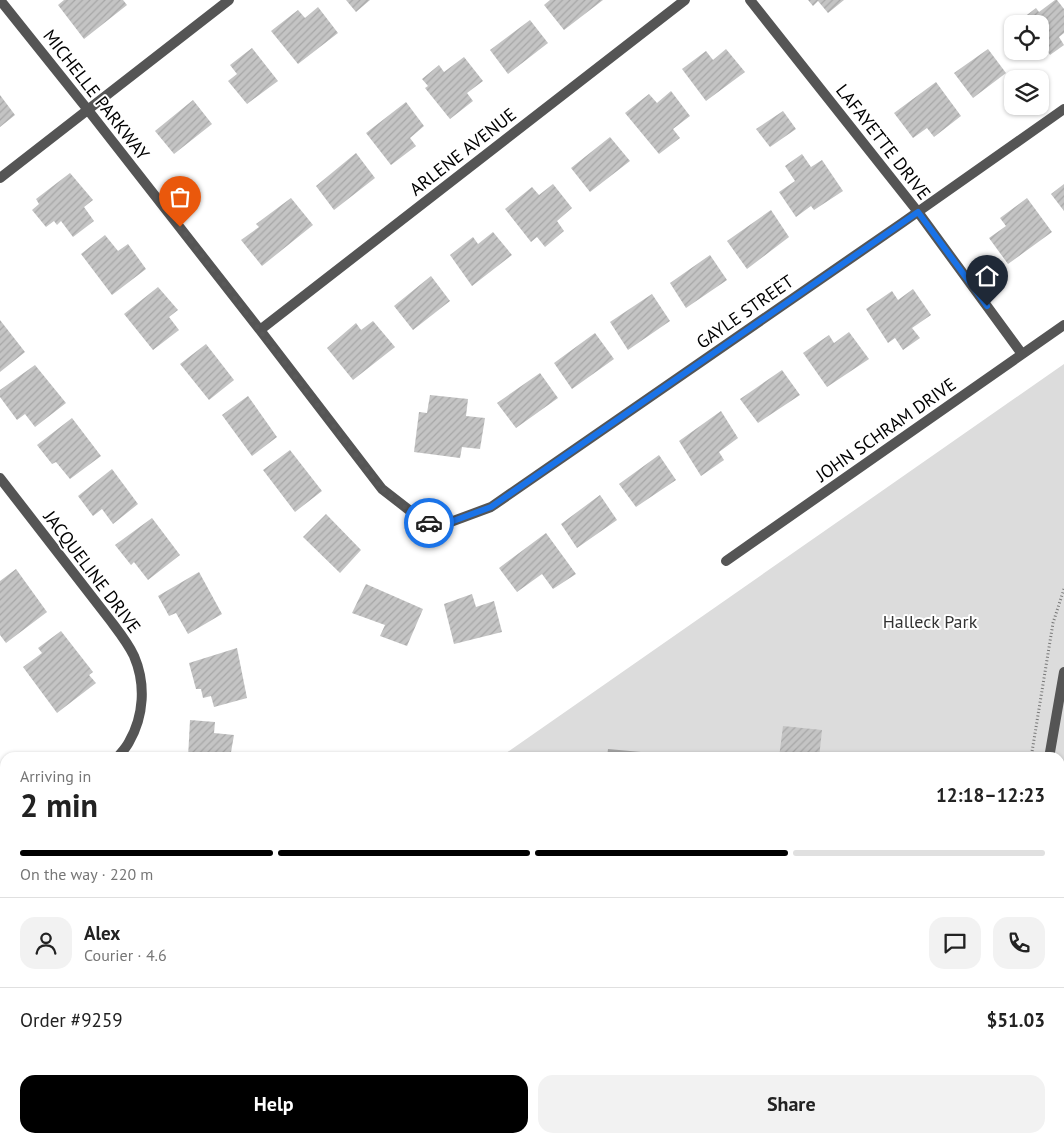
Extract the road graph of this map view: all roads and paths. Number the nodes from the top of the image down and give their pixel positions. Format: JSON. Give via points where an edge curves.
{"nodes":[{"id":1,"x":0,"y":0,"type":"edge"},
{"id":2,"x":229,"y":0,"type":"edge"},
{"id":3,"x":685,"y":0,"type":"edge"},
{"id":4,"x":750,"y":0,"type":"edge"},
{"id":5,"x":1064,"y":109,"type":"edge"},
{"id":6,"x":88,"y":110,"type":"junction"},
{"id":7,"x":0,"y":178,"type":"edge"},
{"id":8,"x":918,"y":212,"type":"junction"},
{"id":9,"x":1064,"y":325,"type":"edge"},
{"id":10,"x":260,"y":330,"type":"junction"},
{"id":11,"x":1022,"y":354,"type":"junction"},
{"id":12,"x":0,"y":478,"type":"edge"},
{"id":13,"x":437,"y":527,"type":"joint"},
{"id":14,"x":726,"y":561,"type":"dead end"},
{"id":15,"x":1064,"y":589,"type":"edge"},
{"id":16,"x":1064,"y":672,"type":"edge"},
{"id":17,"x":121,"y":752,"type":"edge"},
{"id":18,"x":1032,"y":752,"type":"edge"},
{"id":19,"x":1050,"y":752,"type":"edge"}],
"edges":[{"from":1,"to":6,"type":"street","name":"MICHELLE PARKWAY"},
{"from":2,"to":6,"type":"street"},
{"from":3,"to":10,"type":"street","name":"ARLENE AVENUE"},
{"from":4,"to":8,"type":"street","name":"LAFAYETTE DRIVE"},
{"from":5,"to":8,"type":"street","name":"GAYLE STREET"},
{"from":6,"to":7,"type":"street"},
{"from":6,"to":10,"type":"street","name":"MICHELLE PARKWAY"},
{"from":8,"to":11,"type":"street","name":"LAFAYETTE DRIVE"},
{"from":8,"to":13,"type":"street","name":"GAYLE STREET","via":[[491,507]]},
{"from":9,"to":11,"type":"street","name":"JOHN SCHRAM DRIVE"},
{"from":10,"to":13,"type":"street","name":"MICHELLE PARKWAY","via":[[382,489]]},
{"from":11,"to":14,"type":"street","name":"JOHN SCHRAM DRIVE"},
{"from":12,"to":17,"type":"street","name":"JACQUELINE DRIVE","via":[[134,656],[140,675],[141,711]]},
{"from":15,"to":18,"type":"path","via":[[1053,623]]},
{"from":16,"to":19,"type":"street"}]}
